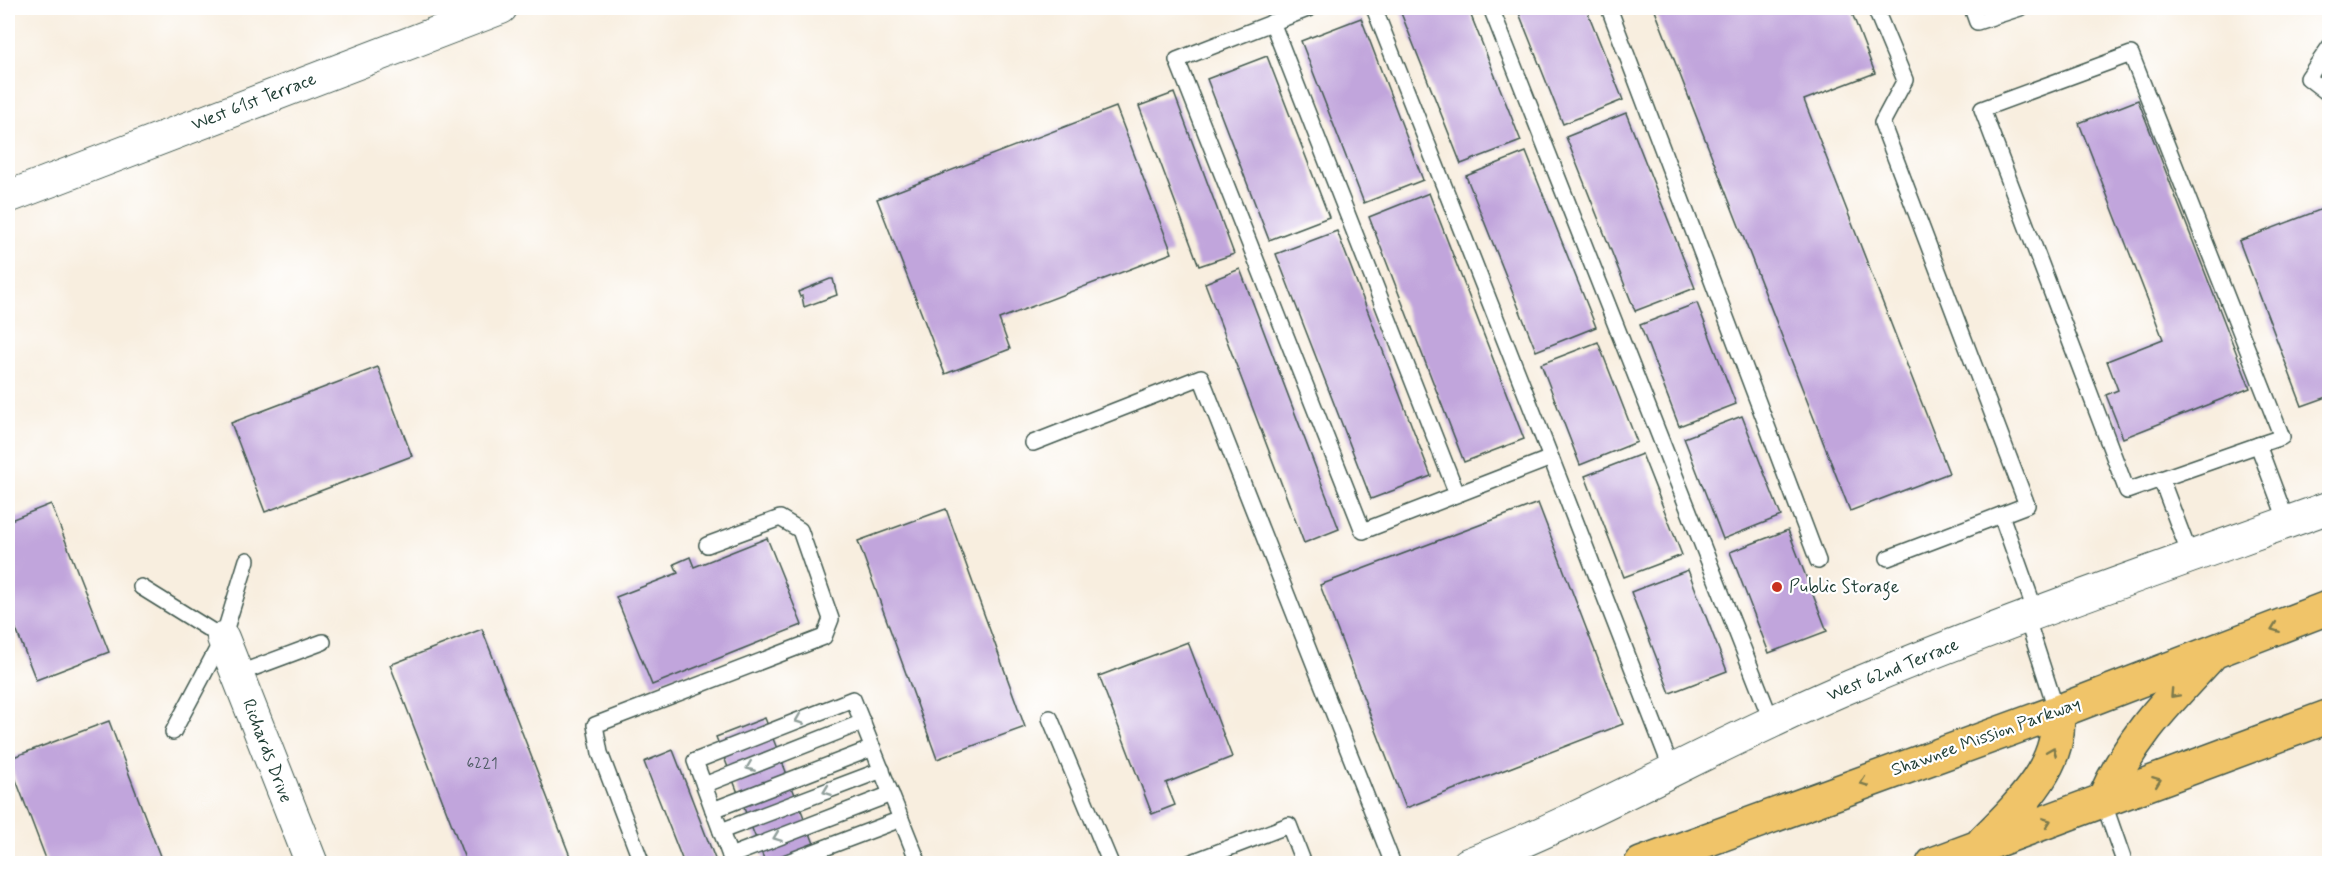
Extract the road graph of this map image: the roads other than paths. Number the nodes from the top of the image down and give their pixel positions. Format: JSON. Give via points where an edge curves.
{"nodes":[{"id":1,"x":501,"y":8,"type":"edge"},
{"id":2,"x":1310,"y":8,"type":"edge"},
{"id":3,"x":1374,"y":8,"type":"edge"},
{"id":4,"x":1491,"y":8,"type":"edge"},
{"id":5,"x":1609,"y":8,"type":"edge"},
{"id":6,"x":1875,"y":8,"type":"edge"},
{"id":7,"x":1972,"y":8,"type":"edge"},
{"id":8,"x":2020,"y":8,"type":"edge"},
{"id":9,"x":1272,"y":22,"type":"junction"},
{"id":10,"x":2330,"y":46,"type":"edge"},
{"id":11,"x":2330,"y":94,"type":"edge"},
{"id":12,"x":8,"y":197,"type":"edge"},
{"id":13,"x":1033,"y":443,"type":"dead end"},
{"id":14,"x":2258,"y":445,"type":"junction"},
{"id":15,"x":1551,"y":458,"type":"junction"},
{"id":16,"x":2162,"y":479,"type":"junction"},
{"id":17,"x":1457,"y":494,"type":"junction"},
{"id":18,"x":2330,"y":507,"type":"edge"},
{"id":19,"x":2001,"y":515,"type":"junction"},
{"id":20,"x":2287,"y":522,"type":"junction"},
{"id":21,"x":707,"y":545,"type":"dead end"},
{"id":22,"x":1888,"y":558,"type":"dead end"},
{"id":23,"x":2191,"y":558,"type":"junction"},
{"id":24,"x":247,"y":560,"type":"dead end"},
{"id":25,"x":1818,"y":561,"type":"dead end"},
{"id":26,"x":141,"y":587,"type":"dead end"},
{"id":27,"x":2330,"y":607,"type":"edge"},
{"id":28,"x":2031,"y":615,"type":"junction"},
{"id":29,"x":223,"y":638,"type":"junction"},
{"id":30,"x":322,"y":642,"type":"dead end"},
{"id":31,"x":2214,"y":652,"type":"junction"},
{"id":32,"x":237,"y":674,"type":"junction"},
{"id":33,"x":2057,"y":712,"type":"junction"},
{"id":34,"x":2330,"y":716,"type":"edge"},
{"id":35,"x":1050,"y":718,"type":"dead end"},
{"id":36,"x":863,"y":722,"type":"junction"},
{"id":37,"x":1772,"y":722,"type":"junction"},
{"id":38,"x":173,"y":732,"type":"dead end"},
{"id":39,"x":873,"y":748,"type":"junction"},
{"id":40,"x":882,"y":770,"type":"junction"},
{"id":41,"x":1672,"y":770,"type":"junction"},
{"id":42,"x":704,"y":785,"type":"junction"},
{"id":43,"x":891,"y":794,"type":"junction"},
{"id":44,"x":2103,"y":801,"type":"junction"},
{"id":45,"x":713,"y":810,"type":"junction"},
{"id":46,"x":901,"y":819,"type":"junction"},
{"id":47,"x":721,"y":831,"type":"junction"},
{"id":48,"x":1979,"y":847,"type":"junction"},
{"id":49,"x":732,"y":860,"type":"edge"},
{"id":50,"x":312,"y":864,"type":"edge"},
{"id":51,"x":642,"y":864,"type":"edge"},
{"id":52,"x":782,"y":864,"type":"edge"},
{"id":53,"x":919,"y":864,"type":"edge"},
{"id":54,"x":1111,"y":864,"type":"edge"},
{"id":55,"x":1188,"y":864,"type":"edge"},
{"id":56,"x":1304,"y":864,"type":"edge"},
{"id":57,"x":1393,"y":864,"type":"edge"},
{"id":58,"x":1468,"y":864,"type":"edge"},
{"id":59,"x":1641,"y":864,"type":"edge"},
{"id":60,"x":1933,"y":864,"type":"edge"},
{"id":61,"x":2125,"y":864,"type":"edge"}],
"edges":[{"from":1,"to":12,"type":"street","name":"West 61st Terrace"},
{"from":2,"to":9,"type":"lane"},
{"from":3,"to":15,"type":"lane"},
{"from":4,"to":37,"type":"lane"},
{"from":5,"to":25,"type":"lane"},
{"from":6,"to":19,"type":"lane","via":[[1905,80],[1882,123],[2027,505]]},
{"from":7,"to":8,"type":"lane","via":[[1977,22]]},
{"from":9,"to":17,"type":"lane"},
{"from":9,"to":17,"type":"lane","via":[[1177,60],[1363,531]]},
{"from":10,"to":11,"type":"lane","via":[[2308,78]]},
{"from":13,"to":57,"type":"lane","via":[[1201,377]]},
{"from":14,"to":16,"type":"lane"},
{"from":14,"to":16,"type":"lane","via":[[2282,437],[2131,54],[1982,109],[2127,491]]},
{"from":14,"to":20,"type":"lane"},
{"from":15,"to":17,"type":"lane"},
{"from":15,"to":41,"type":"lane"},
{"from":16,"to":23,"type":"lane"},
{"from":18,"to":20,"type":"street","name":"West 62nd Terrace"},
{"from":19,"to":22,"type":"lane"},
{"from":19,"to":28,"type":"lane"},
{"from":20,"to":23,"type":"street","name":"West 62nd Terrace"},
{"from":21,"to":51,"type":"lane","via":[[780,518],[800,530],[831,619],[824,637],[595,726],[600,753]]},
{"from":23,"to":28,"type":"street","name":"West 62nd Terrace"},
{"from":24,"to":29,"type":"lane"},
{"from":26,"to":29,"type":"lane"},
{"from":27,"to":31,"type":"highway","name":"Shawnee Mission Parkway","one_way":true},
{"from":28,"to":33,"type":"lane"},
{"from":28,"to":37,"type":"street","name":"West 62nd Terrace","via":[[1851,686]]},
{"from":29,"to":32,"type":"street","name":"Richards Drive"},
{"from":29,"to":38,"type":"lane"},
{"from":30,"to":32,"type":"lane"},
{"from":31,"to":33,"type":"highway","name":"Shawnee Mission Parkway"},
{"from":31,"to":44,"type":"highway","one_way":true,"via":[[2150,720],[2116,772]]},
{"from":32,"to":50,"type":"street","name":"Richards Drive"},
{"from":48,"to":33,"type":"highway","one_way":true,"via":[[2022,803],[2042,772],[2059,729]]},
{"from":33,"to":59,"type":"highway","name":"Shawnee Mission Parkway","one_way":true},
{"from":44,"to":34,"type":"highway","one_way":true},
{"from":35,"to":54,"type":"lane"},
{"from":36,"to":39,"type":"lane"},
{"from":36,"to":42,"type":"lane","one_way":true},
{"from":36,"to":42,"type":"lane","one_way":true,"via":[[854,699],[695,761]]},
{"from":37,"to":41,"type":"street","name":"West 62nd Terrace"},
{"from":39,"to":40,"type":"lane"},
{"from":39,"to":45,"type":"lane"},
{"from":40,"to":43,"type":"lane"},
{"from":40,"to":47,"type":"lane","one_way":true},
{"from":41,"to":58,"type":"street","name":"West 62nd Terrace"},
{"from":42,"to":45,"type":"lane"},
{"from":43,"to":46,"type":"lane"},
{"from":43,"to":49,"type":"lane","one_way":true},
{"from":48,"to":44,"type":"highway","one_way":true},
{"from":44,"to":61,"type":"lane"},
{"from":45,"to":47,"type":"lane"},
{"from":46,"to":52,"type":"lane"},
{"from":46,"to":53,"type":"lane"},
{"from":47,"to":49,"type":"lane"},
{"from":48,"to":60,"type":"highway"},
{"from":55,"to":56,"type":"lane","via":[[1289,825]]}]}
